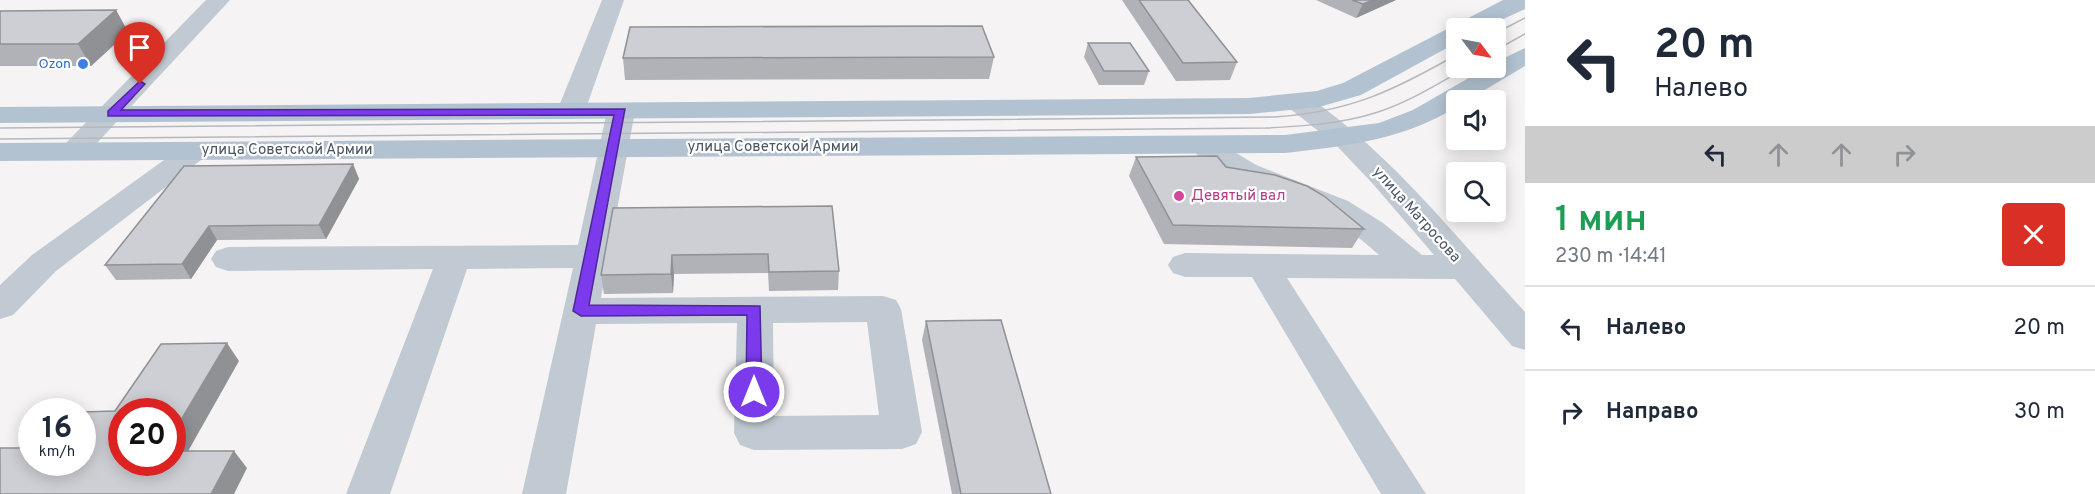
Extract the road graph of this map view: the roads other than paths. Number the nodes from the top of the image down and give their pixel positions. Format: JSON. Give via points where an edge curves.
{"nodes":[{"id":1,"x":219,"y":0,"type":"edge"},
{"id":2,"x":613,"y":0,"type":"edge"},
{"id":3,"x":1520,"y":2,"type":"edge"},
{"id":4,"x":1487,"y":18,"type":"edge"},
{"id":5,"x":1446,"y":39,"type":"edge"},
{"id":6,"x":1525,"y":55,"type":"edge"},
{"id":7,"x":1299,"y":102,"type":"junction"},
{"id":8,"x":571,"y":111,"type":"junction"},
{"id":9,"x":621,"y":111,"type":"junction"},
{"id":10,"x":112,"y":113,"type":"junction"},
{"id":11,"x":0,"y":115,"type":"edge"},
{"id":12,"x":1345,"y":138,"type":"junction"},
{"id":13,"x":1203,"y":145,"type":"junction"},
{"id":14,"x":612,"y":149,"type":"junction"},
{"id":15,"x":74,"y":151,"type":"junction"},
{"id":16,"x":195,"y":151,"type":"junction"},
{"id":17,"x":0,"y":152,"type":"edge"},
{"id":18,"x":591,"y":256,"type":"junction"},
{"id":19,"x":454,"y":257,"type":"junction"},
{"id":20,"x":228,"y":259,"type":"dead end"},
{"id":21,"x":1185,"y":265,"type":"dead end"},
{"id":22,"x":1262,"y":265,"type":"junction"},
{"id":23,"x":1414,"y":267,"type":"junction"},
{"id":24,"x":1462,"y":267,"type":"junction"},
{"id":25,"x":0,"y":306,"type":"edge"},
{"id":26,"x":754,"y":310,"type":"junction"},
{"id":27,"x":581,"y":311,"type":"junction"},
{"id":28,"x":1525,"y":336,"type":"edge"},
{"id":29,"x":368,"y":494,"type":"edge"},
{"id":30,"x":544,"y":494,"type":"edge"},
{"id":31,"x":1404,"y":494,"type":"edge"}],
"edges":[{"from":1,"to":10,"type":"street"},
{"from":2,"to":8,"type":"street"},
{"from":3,"to":4,"type":"main road"},
{"from":5,"to":7,"type":"main road","via":[[1352,89]]},
{"from":6,"to":12,"type":"main road","name":"улица Советской Армии","via":[[1423,116]]},
{"from":7,"to":9,"type":"main road","via":[[1240,106]]},
{"from":7,"to":12,"type":"street","name":"улица Матросова"},
{"from":8,"to":9,"type":"main road"},
{"from":8,"to":10,"type":"main road"},
{"from":9,"to":14,"type":"street"},
{"from":10,"to":11,"type":"main road"},
{"from":10,"to":15,"type":"street"},
{"from":12,"to":13,"type":"main road","name":"улица Советской Армии","via":[[1285,144]]},
{"from":12,"to":24,"type":"street","name":"улица Матросова"},
{"from":13,"to":14,"type":"main road","name":"улица Советской Армии"},
{"from":13,"to":23,"type":"street","via":[[1243,172],[1324,202],[1364,224]]},
{"from":14,"to":16,"type":"main road","name":"улица Советской Армии"},
{"from":14,"to":18,"type":"street"},
{"from":15,"to":16,"type":"main road","name":"улица Советской Армии"},
{"from":15,"to":17,"type":"main road","name":"улица Советской Армии"},
{"from":16,"to":25,"type":"street","via":[[44,263]]},
{"from":18,"to":19,"type":"street"},
{"from":18,"to":27,"type":"street"},
{"from":19,"to":20,"type":"street"},
{"from":19,"to":29,"type":"street"},
{"from":21,"to":22,"type":"street"},
{"from":22,"to":23,"type":"street"},
{"from":22,"to":31,"type":"street"},
{"from":23,"to":24,"type":"street"},
{"from":24,"to":28,"type":"street","name":"улица Матросова"},
{"from":26,"to":26,"type":"street","via":[[883,309],[902,432],[754,434]]},
{"from":26,"to":27,"type":"street"},
{"from":27,"to":30,"type":"street"}]}
